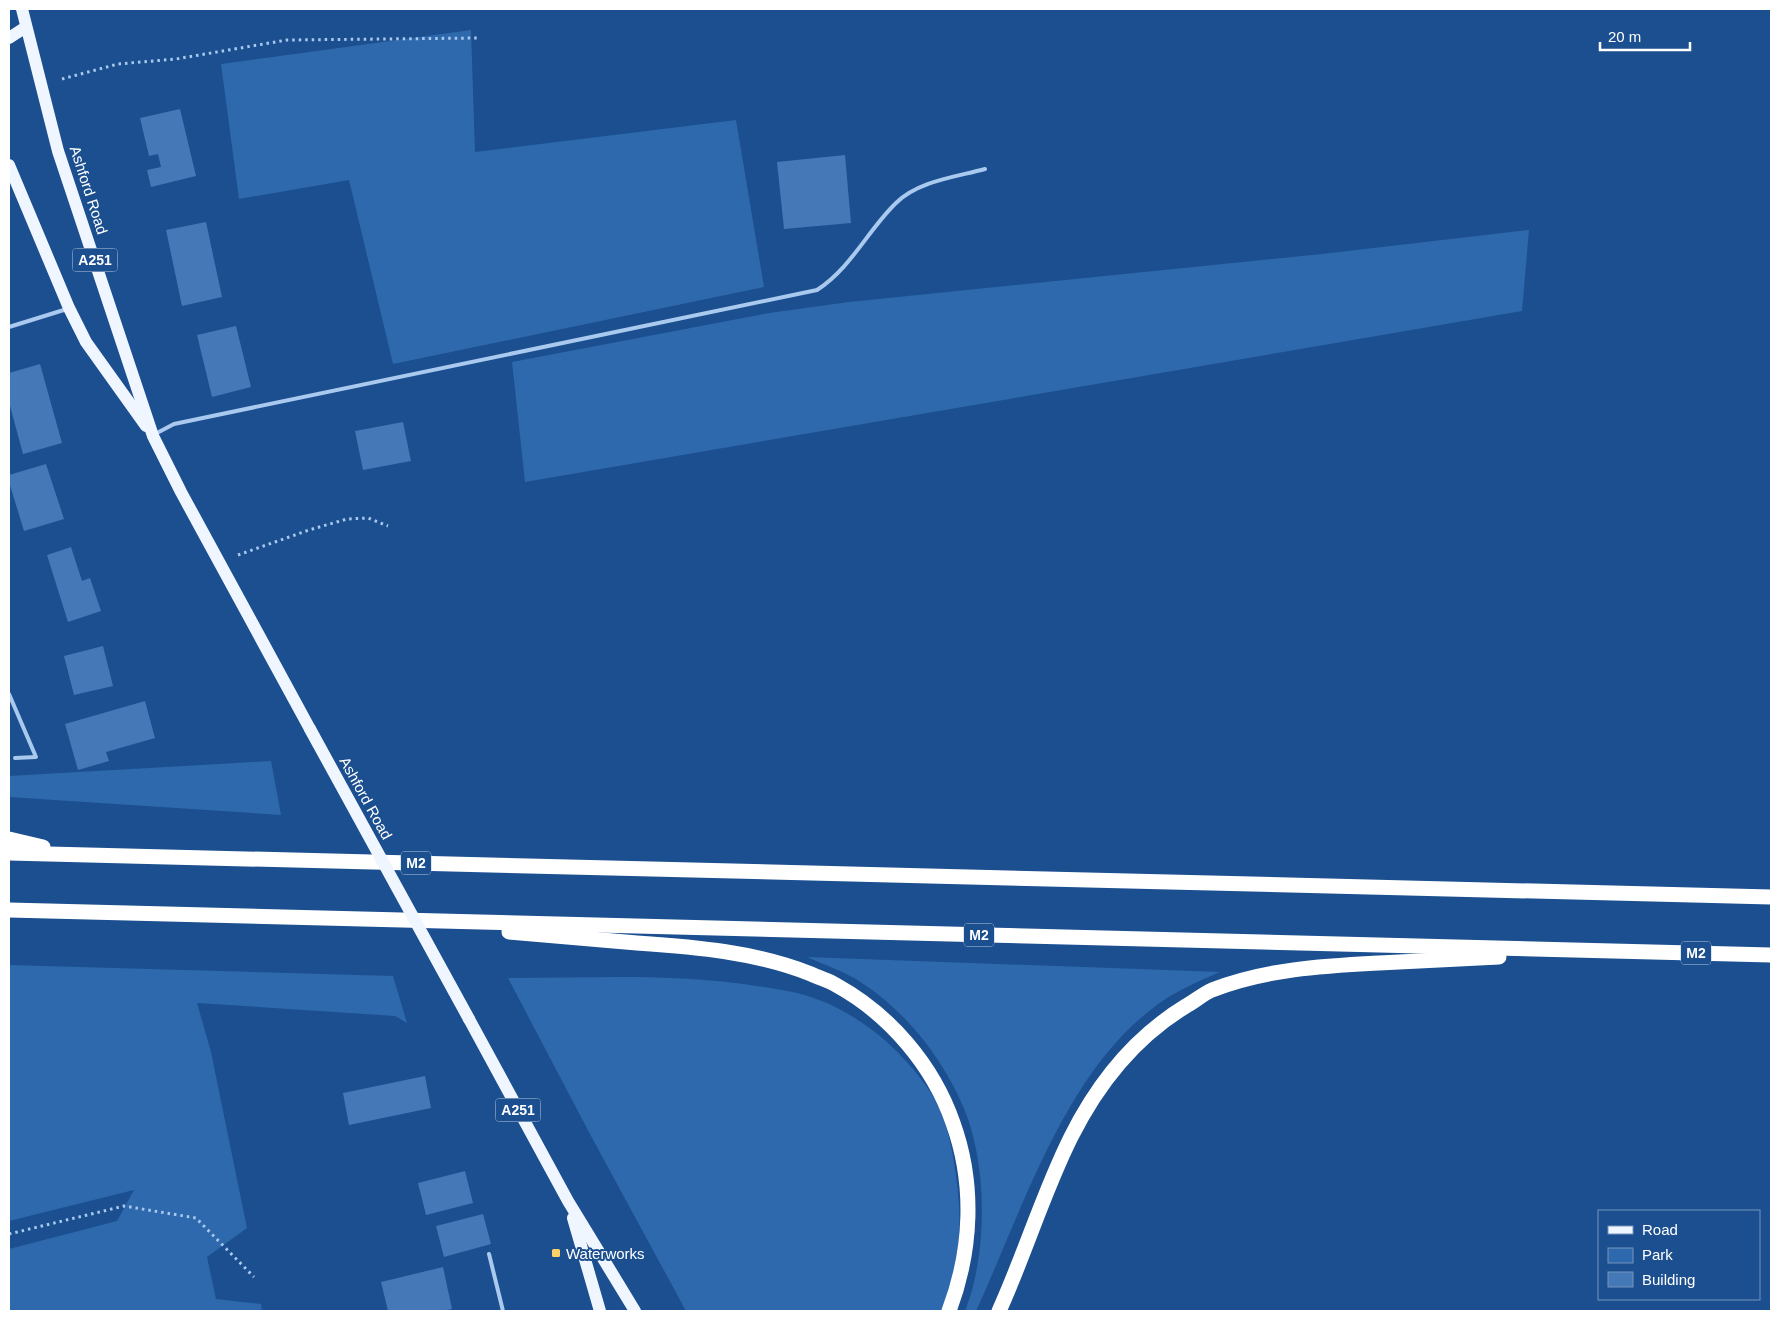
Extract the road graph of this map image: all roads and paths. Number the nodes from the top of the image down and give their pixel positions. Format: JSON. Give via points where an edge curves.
{"nodes":[{"id":1,"x":22,"y":9,"type":"edge"},
{"id":2,"x":9,"y":24,"type":"edge"},
{"id":3,"x":26,"y":27,"type":"junction"},
{"id":4,"x":9,"y":38,"type":"edge"},
{"id":5,"x":478,"y":38,"type":"dead end"},
{"id":6,"x":40,"y":84,"type":"junction"},
{"id":7,"x":9,"y":164,"type":"edge"},
{"id":8,"x":985,"y":170,"type":"dead end"},
{"id":9,"x":69,"y":308,"type":"junction"},
{"id":10,"x":9,"y":327,"type":"edge"},
{"id":11,"x":153,"y":436,"type":"junction"},
{"id":12,"x":388,"y":526,"type":"dead end"},
{"id":13,"x":219,"y":562,"type":"junction"},
{"id":14,"x":9,"y":694,"type":"edge"},
{"id":15,"x":15,"y":758,"type":"dead end"},
{"id":16,"x":9,"y":839,"type":"edge"},
{"id":17,"x":9,"y":852,"type":"edge"},
{"id":18,"x":82,"y":854,"type":"junction"},
{"id":19,"x":1771,"y":897,"type":"edge"},
{"id":20,"x":9,"y":910,"type":"edge"},
{"id":21,"x":338,"y":919,"type":"junction"},
{"id":22,"x":1621,"y":950,"type":"junction"},
{"id":23,"x":1771,"y":955,"type":"edge"},
{"id":24,"x":568,"y":1202,"type":"junction"},
{"id":25,"x":9,"y":1234,"type":"edge"},
{"id":26,"x":489,"y":1254,"type":"dead end"},
{"id":27,"x":254,"y":1277,"type":"dead end"},
{"id":28,"x":503,"y":1311,"type":"edge"},
{"id":29,"x":600,"y":1311,"type":"edge"},
{"id":30,"x":635,"y":1311,"type":"edge"},
{"id":31,"x":949,"y":1311,"type":"edge"},
{"id":32,"x":1000,"y":1311,"type":"edge"}],
"edges":[{"from":1,"to":3,"type":"main road","name":"Ashford Road","number":"A251"},
{"from":2,"to":3,"type":"main road"},
{"from":3,"to":4,"type":"main road"},
{"from":3,"to":6,"type":"main road","name":"Ashford Road","number":"A251"},
{"from":5,"to":6,"type":"path","via":[[287,40],[176,59],[118,64]]},
{"from":6,"to":11,"type":"main road","name":"Ashford Road","number":"A251","via":[[58,151]]},
{"from":7,"to":9,"type":"main road","name":"Ashford Road","number":"A251"},
{"from":8,"to":11,"type":"lane","via":[[920,187],[897,202],[836,275],[817,290],[174,424]]},
{"from":9,"to":10,"type":"lane"},
{"from":9,"to":11,"type":"main road","name":"Ashford Road","number":"A251","via":[[86,342]]},
{"from":11,"to":13,"type":"main road","name":"Ashford Road","number":"A251"},
{"from":12,"to":13,"type":"path","via":[[368,518],[347,520]]},
{"from":13,"to":24,"type":"main road","name":"Ashford Road","number":"A251","bridge":true},
{"from":14,"to":15,"type":"lane","via":[[36,757]]},
{"from":16,"to":18,"type":"highway","number":"M2"},
{"from":17,"to":18,"type":"highway","number":"M2"},
{"from":18,"to":19,"type":"highway","number":"M2"},
{"from":20,"to":21,"type":"highway","number":"M2"},
{"from":21,"to":22,"type":"highway","number":"M2"},
{"from":21,"to":31,"type":"highway","number":"M2","via":[[695,947],[756,957],[795,968],[835,984],[862,1001],[902,1038],[929,1071],[946,1103],[961,1144],[967,1180],[968,1221],[965,1254]]},
{"from":22,"to":23,"type":"highway","number":"M2"},
{"from":22,"to":32,"type":"highway","number":"M2","via":[[1337,965],[1246,979],[1210,991],[1139,1040],[1091,1101],[1054,1174]]},
{"from":24,"to":29,"type":"main road","name":"Ashford Road","number":"A251"},
{"from":24,"to":30,"type":"main road","name":"Ashford Road","number":"A251"},
{"from":25,"to":27,"type":"path","via":[[124,1206],[196,1218]]},
{"from":26,"to":28,"type":"lane"}]}
